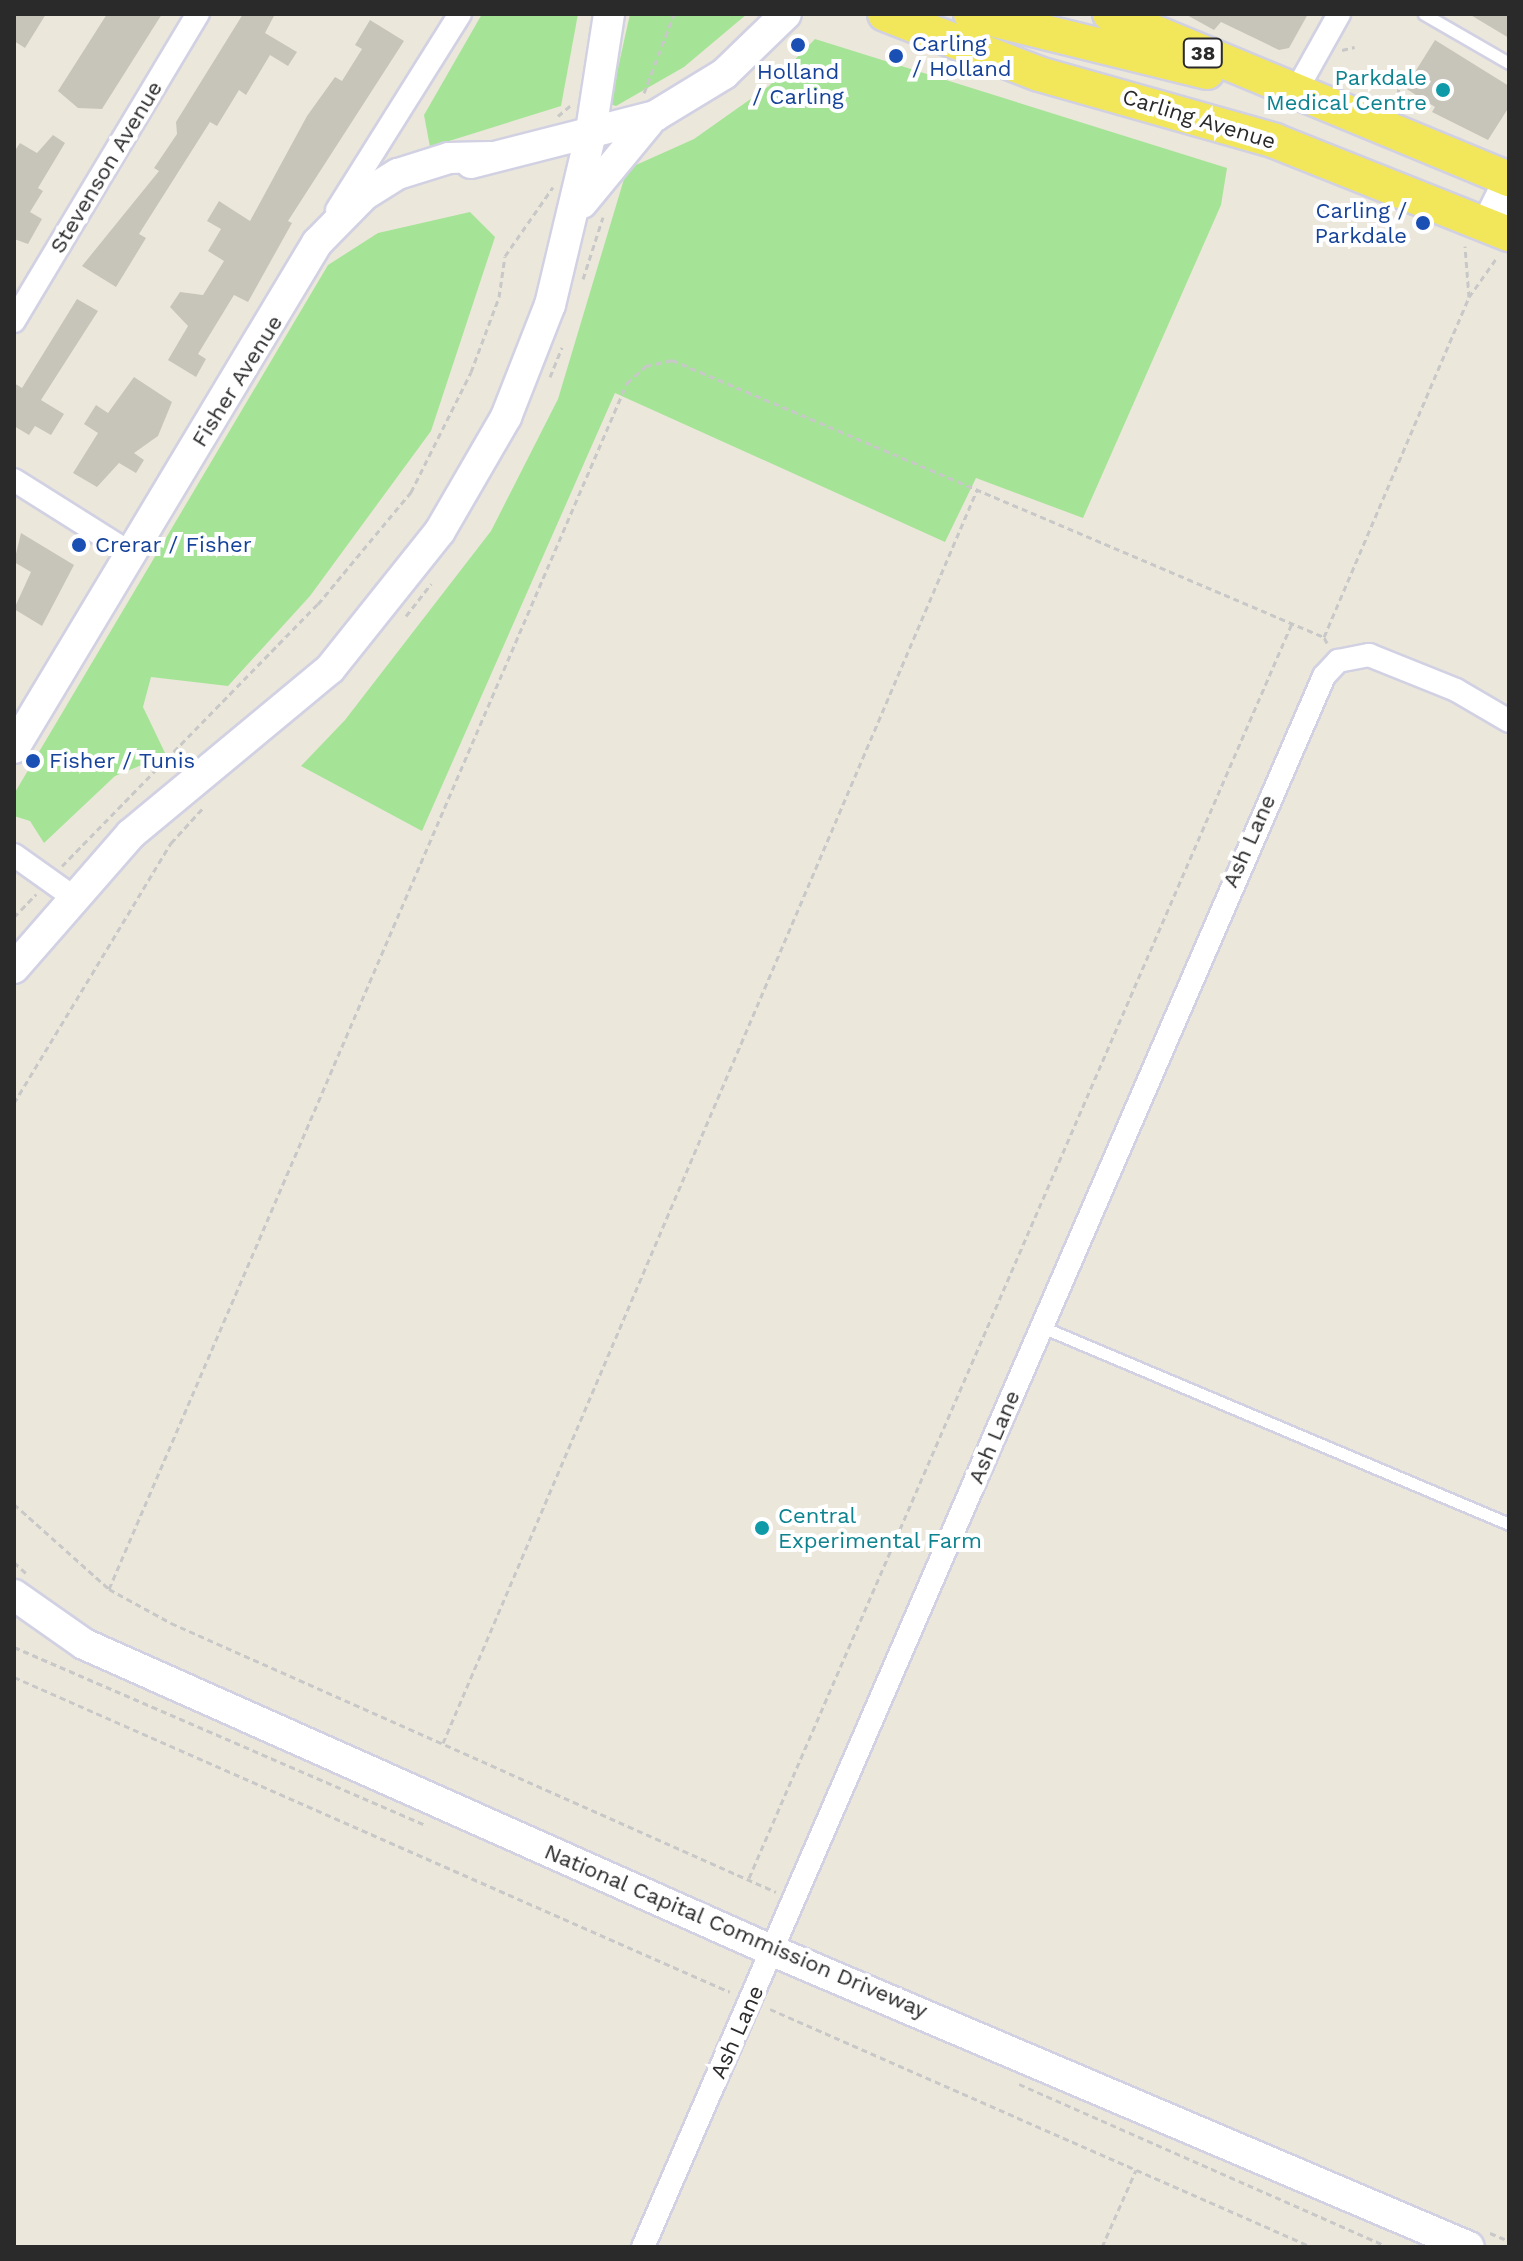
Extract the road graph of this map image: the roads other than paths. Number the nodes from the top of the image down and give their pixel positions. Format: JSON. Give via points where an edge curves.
{"nodes":[{"id":1,"x":198,"y":14,"type":"edge"},
{"id":2,"x":460,"y":14,"type":"edge"},
{"id":3,"x":786,"y":14,"type":"edge"},
{"id":4,"x":885,"y":14,"type":"edge"},
{"id":5,"x":971,"y":14,"type":"edge"},
{"id":6,"x":1110,"y":14,"type":"edge"},
{"id":7,"x":1339,"y":14,"type":"edge"},
{"id":8,"x":1424,"y":14,"type":"edge"},
{"id":9,"x":610,"y":18,"type":"edge"},
{"id":10,"x":1509,"y":63,"type":"edge"},
{"id":11,"x":1296,"y":91,"type":"junction"},
{"id":12,"x":648,"y":108,"type":"junction"},
{"id":13,"x":590,"y":137,"type":"junction"},
{"id":14,"x":490,"y":157,"type":"junction"},
{"id":15,"x":1509,"y":180,"type":"edge"},
{"id":16,"x":571,"y":219,"type":"junction"},
{"id":17,"x":1490,"y":236,"type":"edge"},
{"id":18,"x":317,"y":243,"type":"junction"},
{"id":19,"x":284,"y":304,"type":"junction"},
{"id":20,"x":14,"y":321,"type":"edge"},
{"id":21,"x":14,"y":480,"type":"edge"},
{"id":22,"x":130,"y":553,"type":"junction"},
{"id":23,"x":1509,"y":721,"type":"edge"},
{"id":24,"x":14,"y":748,"type":"edge"},
{"id":25,"x":14,"y":855,"type":"edge"},
{"id":26,"x":73,"y":897,"type":"junction"},
{"id":27,"x":14,"y":968,"type":"edge"},
{"id":28,"x":1042,"y":1327,"type":"junction"},
{"id":29,"x":1509,"y":1524,"type":"edge"},
{"id":30,"x":21,"y":1585,"type":"edge"},
{"id":31,"x":773,"y":1951,"type":"junction"},
{"id":32,"x":1474,"y":2238,"type":"edge"},
{"id":33,"x":643,"y":2247,"type":"edge"}],
"edges":[{"from":1,"to":20,"type":"street","name":"Stevenson Avenue"},
{"from":2,"to":18,"type":"street","name":"Fisher Avenue"},
{"from":3,"to":12,"type":"street","via":[[724,74]]},
{"from":4,"to":17,"type":"main road","name":"Carling Avenue","via":[[1039,74],[1264,137]]},
{"from":5,"to":11,"type":"main road","via":[[1021,31]]},
{"from":6,"to":11,"type":"main road","number":"38"},
{"from":7,"to":11,"type":"street"},
{"from":8,"to":10,"type":"lane"},
{"from":9,"to":13,"type":"street"},
{"from":11,"to":15,"type":"main road","number":"38"},
{"from":12,"to":13,"type":"street"},
{"from":12,"to":16,"type":"street"},
{"from":13,"to":14,"type":"street"},
{"from":13,"to":16,"type":"street"},
{"from":14,"to":18,"type":"street","via":[[449,158],[398,174],[364,195]]},
{"from":14,"to":19,"type":"street","via":[[372,211],[332,246]]},
{"from":15,"to":17,"type":"street"},
{"from":16,"to":26,"type":"street","via":[[550,305],[506,417],[440,531],[389,601],[330,669],[184,786]]},
{"from":18,"to":19,"type":"street","name":"Fisher Avenue"},
{"from":19,"to":22,"type":"street","name":"Fisher Avenue"},
{"from":21,"to":22,"type":"street"},
{"from":22,"to":24,"type":"street","name":"Fisher Avenue"},
{"from":23,"to":28,"type":"street","name":"Ash Lane","via":[[1456,690],[1369,655],[1338,661],[1324,676]]},
{"from":25,"to":26,"type":"street"},
{"from":26,"to":27,"type":"street"},
{"from":28,"to":29,"type":"lane"},
{"from":28,"to":31,"type":"street","name":"Ash Lane"},
{"from":30,"to":31,"type":"street","name":"National Capital Commission Driveway","via":[[84,1644]]},
{"from":31,"to":32,"type":"street","name":"National Capital Commission Driveway"},
{"from":31,"to":33,"type":"street","name":"Ash Lane"}]}
